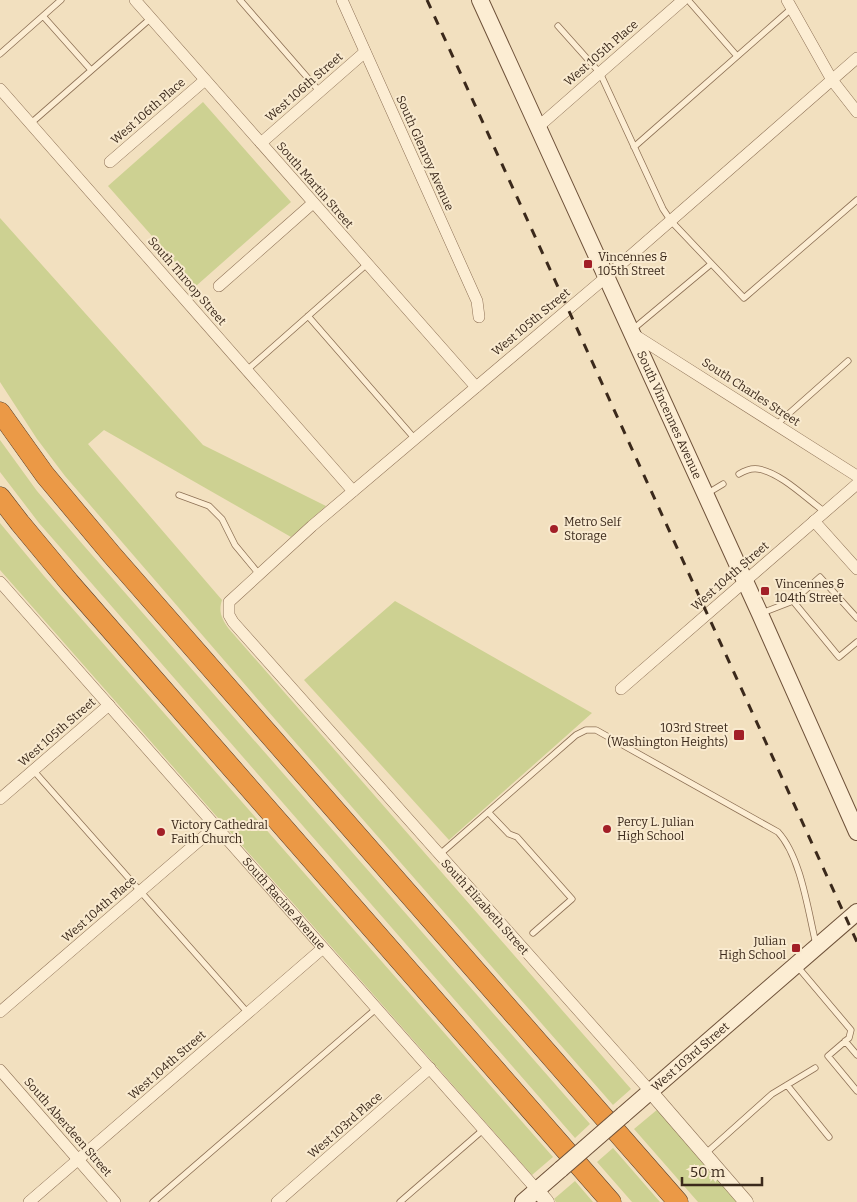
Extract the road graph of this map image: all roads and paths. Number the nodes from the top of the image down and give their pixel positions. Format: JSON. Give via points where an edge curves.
{"nodes":[{"id":1,"x":61,"y":0,"type":"edge"},
{"id":2,"x":135,"y":0,"type":"edge"},
{"id":3,"x":240,"y":0,"type":"edge"},
{"id":4,"x":342,"y":0,"type":"edge"},
{"id":5,"x":480,"y":0,"type":"edge"},
{"id":6,"x":683,"y":0,"type":"edge"},
{"id":7,"x":688,"y":0,"type":"edge"},
{"id":8,"x":790,"y":4,"type":"edge"},
{"id":9,"x":43,"y":16,"type":"junction"},
{"id":10,"x":151,"y":18,"type":"junction"},
{"id":11,"x":558,"y":26,"type":"dead end"},
{"id":12,"x":365,"y":52,"type":"junction"},
{"id":13,"x":0,"y":54,"type":"edge"},
{"id":14,"x":737,"y":56,"type":"junction"},
{"id":15,"x":857,"y":58,"type":"edge"},
{"id":16,"x":92,"y":70,"type":"junction"},
{"id":17,"x":600,"y":73,"type":"junction"},
{"id":18,"x":205,"y":80,"type":"junction"},
{"id":19,"x":832,"y":80,"type":"junction"},
{"id":20,"x":0,"y":89,"type":"edge"},
{"id":21,"x":320,"y":92,"type":"junction"},
{"id":22,"x":857,"y":112,"type":"edge"},
{"id":23,"x":30,"y":124,"type":"junction"},
{"id":24,"x":538,"y":127,"type":"junction"},
{"id":25,"x":261,"y":143,"type":"junction"},
{"id":26,"x":634,"y":147,"type":"junction"},
{"id":27,"x":110,"y":162,"type":"dead end"},
{"id":28,"x":857,"y":200,"type":"edge"},
{"id":29,"x":313,"y":202,"type":"junction"},
{"id":30,"x":670,"y":220,"type":"junction"},
{"id":31,"x":367,"y":264,"type":"junction"},
{"id":32,"x":711,"y":264,"type":"junction"},
{"id":33,"x":605,"y":278,"type":"junction"},
{"id":34,"x":219,"y":286,"type":"dead end"},
{"id":35,"x":308,"y":316,"type":"junction"},
{"id":36,"x":479,"y":317,"type":"dead end"},
{"id":37,"x":630,"y":332,"type":"junction"},
{"id":38,"x":848,"y":361,"type":"dead end"},
{"id":39,"x":247,"y":370,"type":"junction"},
{"id":40,"x":476,"y":387,"type":"junction"},
{"id":41,"x":0,"y":412,"type":"edge"},
{"id":42,"x":776,"y":425,"type":"junction"},
{"id":43,"x":415,"y":439,"type":"junction"},
{"id":44,"x":739,"y":474,"type":"dead end"},
{"id":45,"x":857,"y":476,"type":"edge"},
{"id":46,"x":723,"y":484,"type":"dead end"},
{"id":47,"x":857,"y":484,"type":"edge"},
{"id":48,"x":354,"y":491,"type":"junction"},
{"id":49,"x":179,"y":495,"type":"dead end"},
{"id":50,"x":704,"y":495,"type":"junction"},
{"id":51,"x":0,"y":497,"type":"edge"},
{"id":52,"x":825,"y":512,"type":"junction"},
{"id":53,"x":814,"y":521,"type":"junction"},
{"id":54,"x":857,"y":569,"type":"edge"},
{"id":55,"x":259,"y":574,"type":"junction"},
{"id":56,"x":0,"y":582,"type":"edge"},
{"id":57,"x":745,"y":582,"type":"junction"},
{"id":58,"x":793,"y":601,"type":"junction"},
{"id":59,"x":228,"y":610,"type":"joint"},
{"id":60,"x":760,"y":614,"type":"junction"},
{"id":61,"x":857,"y":618,"type":"edge"},
{"id":62,"x":857,"y":642,"type":"edge"},
{"id":63,"x":621,"y":689,"type":"dead end"},
{"id":64,"x":109,"y":705,"type":"junction"},
{"id":65,"x":33,"y":770,"type":"junction"},
{"id":66,"x":0,"y":799,"type":"edge"},
{"id":67,"x":488,"y":812,"type":"junction"},
{"id":68,"x":215,"y":827,"type":"junction"},
{"id":69,"x":857,"y":832,"type":"edge"},
{"id":70,"x":439,"y":855,"type":"junction"},
{"id":71,"x":140,"y":891,"type":"junction"},
{"id":72,"x":857,"y":912,"type":"edge"},
{"id":73,"x":533,"y":933,"type":"dead end"},
{"id":74,"x":817,"y":946,"type":"junction"},
{"id":75,"x":323,"y":948,"type":"junction"},
{"id":76,"x":796,"y":965,"type":"junction"},
{"id":77,"x":377,"y":1008,"type":"junction"},
{"id":78,"x":0,"y":1012,"type":"edge"},
{"id":79,"x":248,"y":1013,"type":"junction"},
{"id":80,"x":846,"y":1041,"type":"junction"},
{"id":81,"x":857,"y":1055,"type":"edge"},
{"id":82,"x":430,"y":1068,"type":"junction"},
{"id":83,"x":815,"y":1068,"type":"dead end"},
{"id":84,"x":0,"y":1070,"type":"edge"},
{"id":85,"x":787,"y":1085,"type":"junction"},
{"id":86,"x":650,"y":1091,"type":"junction"},
{"id":87,"x":857,"y":1091,"type":"edge"},
{"id":88,"x":484,"y":1129,"type":"junction"},
{"id":89,"x":829,"y":1137,"type":"dead end"},
{"id":90,"x":705,"y":1154,"type":"junction"},
{"id":91,"x":78,"y":1159,"type":"junction"},
{"id":92,"x":542,"y":1196,"type":"edge"},
{"id":93,"x":28,"y":1202,"type":"edge"},
{"id":94,"x":115,"y":1202,"type":"edge"},
{"id":95,"x":153,"y":1202,"type":"edge"},
{"id":96,"x":277,"y":1202,"type":"edge"},
{"id":97,"x":400,"y":1202,"type":"edge"},
{"id":98,"x":523,"y":1202,"type":"edge"},
{"id":99,"x":611,"y":1202,"type":"edge"},
{"id":100,"x":678,"y":1202,"type":"edge"},
{"id":101,"x":746,"y":1202,"type":"edge"}],
"edges":[{"from":1,"to":9,"type":"lane"},
{"from":2,"to":10,"type":"street","name":"South Martin Street"},
{"from":3,"to":21,"type":"lane"},
{"from":4,"to":12,"type":"street","name":"South Glenroy Avenue"},
{"from":5,"to":24,"type":"main road","name":"South Vincennes Avenue"},
{"from":6,"to":17,"type":"street","name":"West 105th Place"},
{"from":7,"to":14,"type":"lane"},
{"from":8,"to":14,"type":"lane"},
{"from":8,"to":19,"type":"street"},
{"from":9,"to":13,"type":"lane"},
{"from":9,"to":16,"type":"lane"},
{"from":10,"to":16,"type":"lane"},
{"from":10,"to":18,"type":"street","name":"South Martin Street"},
{"from":11,"to":17,"type":"lane"},
{"from":12,"to":21,"type":"street","name":"West 106th Street"},
{"from":12,"to":36,"type":"street","name":"South Glenroy Avenue","via":[[477,301]]},
{"from":14,"to":26,"type":"lane"},
{"from":15,"to":19,"type":"street","name":"West 105th Street"},
{"from":16,"to":23,"type":"lane"},
{"from":17,"to":24,"type":"street","name":"West 105th Place"},
{"from":17,"to":26,"type":"lane"},
{"from":18,"to":25,"type":"street","name":"South Martin Street"},
{"from":18,"to":27,"type":"street","name":"West 106th Place"},
{"from":19,"to":22,"type":"street"},
{"from":19,"to":30,"type":"street","name":"West 105th Street"},
{"from":20,"to":23,"type":"street","name":"South Throop Street"},
{"from":21,"to":25,"type":"street","name":"West 106th Street"},
{"from":23,"to":39,"type":"street","name":"South Throop Street"},
{"from":24,"to":33,"type":"main road","name":"South Vincennes Avenue"},
{"from":25,"to":29,"type":"street","name":"South Martin Street"},
{"from":26,"to":30,"type":"lane"},
{"from":28,"to":32,"type":"lane","via":[[744,298]]},
{"from":29,"to":31,"type":"street","name":"South Martin Street"},
{"from":29,"to":34,"type":"street"},
{"from":30,"to":32,"type":"lane"},
{"from":30,"to":33,"type":"street","name":"West 105th Street"},
{"from":31,"to":35,"type":"lane"},
{"from":31,"to":40,"type":"street","name":"South Martin Street"},
{"from":32,"to":37,"type":"lane"},
{"from":33,"to":37,"type":"main road","name":"South Vincennes Avenue"},
{"from":33,"to":40,"type":"street","name":"West 105th Street"},
{"from":35,"to":39,"type":"lane"},
{"from":35,"to":43,"type":"lane"},
{"from":37,"to":42,"type":"street","name":"South Charles Street"},
{"from":37,"to":50,"type":"main road","name":"South Vincennes Avenue"},
{"from":38,"to":42,"type":"lane"},
{"from":39,"to":48,"type":"street","name":"South Throop Street"},
{"from":40,"to":43,"type":"street","name":"West 105th Street"},
{"from":41,"to":100,"type":"highway","via":[[45,475],[112,555]]},
{"from":42,"to":45,"type":"street","name":"South Charles Street"},
{"from":43,"to":48,"type":"street","name":"West 105th Street"},
{"from":44,"to":52,"type":"lane","via":[[757,468],[777,476]]},
{"from":46,"to":50,"type":"lane"},
{"from":47,"to":52,"type":"street","name":"West 104th Street"},
{"from":48,"to":55,"type":"street","name":"West 105th Street"},
{"from":49,"to":55,"type":"lane","via":[[209,506],[222,519],[235,544]]},
{"from":50,"to":57,"type":"main road","name":"South Vincennes Avenue"},
{"from":51,"to":99,"type":"highway","via":[[82,596]]},
{"from":52,"to":53,"type":"street","name":"West 104th Street"},
{"from":53,"to":54,"type":"street"},
{"from":53,"to":57,"type":"street","name":"West 104th Street"},
{"from":55,"to":59,"type":"street","name":"West 105th Street","via":[[229,602]]},
{"from":56,"to":64,"type":"street","name":"South Racine Avenue"},
{"from":57,"to":60,"type":"main road","name":"South Vincennes Avenue"},
{"from":57,"to":63,"type":"street","name":"West 104th Street"},
{"from":58,"to":60,"type":"lane"},
{"from":58,"to":61,"type":"lane","via":[[820,577]]},
{"from":58,"to":62,"type":"lane","via":[[839,657]]},
{"from":59,"to":70,"type":"street","name":"South Elizabeth Street","via":[[233,622]]},
{"from":60,"to":69,"type":"main road","name":"South Vincennes Avenue"},
{"from":64,"to":65,"type":"street","name":"West 105th Street"},
{"from":64,"to":68,"type":"street","name":"South Racine Avenue"},
{"from":65,"to":66,"type":"street","name":"West 105th Street"},
{"from":65,"to":71,"type":"lane"},
{"from":67,"to":70,"type":"lane"},
{"from":67,"to":73,"type":"lane","via":[[509,834],[517,837],[572,899]]},
{"from":67,"to":74,"type":"lane","via":[[581,731],[604,733],[778,832],[799,870]]},
{"from":68,"to":71,"type":"street","name":"West 104th Place"},
{"from":68,"to":75,"type":"street","name":"South Racine Avenue"},
{"from":70,"to":86,"type":"street","name":"South Elizabeth Street"},
{"from":71,"to":78,"type":"street","name":"West 104th Place"},
{"from":71,"to":79,"type":"lane"},
{"from":72,"to":74,"type":"main road","name":"West 103rd Street"},
{"from":74,"to":76,"type":"main road","name":"West 103rd Street"},
{"from":75,"to":77,"type":"street","name":"South Racine Avenue"},
{"from":75,"to":79,"type":"street","name":"West 104th Street"},
{"from":76,"to":80,"type":"lane","via":[[851,1030]]},
{"from":76,"to":86,"type":"main road","name":"West 103rd Street"},
{"from":77,"to":82,"type":"street","name":"South Racine Avenue"},
{"from":77,"to":95,"type":"lane"},
{"from":79,"to":91,"type":"street","name":"West 104th Street"},
{"from":80,"to":81,"type":"lane"},
{"from":80,"to":87,"type":"lane","via":[[828,1056]]},
{"from":82,"to":88,"type":"street","name":"South Racine Avenue"},
{"from":82,"to":96,"type":"street","name":"West 103rd Place"},
{"from":83,"to":85,"type":"lane"},
{"from":84,"to":91,"type":"street","name":"South Aberdeen Street"},
{"from":85,"to":89,"type":"lane"},
{"from":85,"to":90,"type":"lane","via":[[762,1102]]},
{"from":86,"to":90,"type":"street","name":"South Elizabeth Street"},
{"from":86,"to":92,"type":"main road","name":"West 103rd Street","bridge":true,"via":[[561,1169]]},
{"from":88,"to":92,"type":"street","name":"South Racine Avenue"},
{"from":88,"to":97,"type":"lane"},
{"from":90,"to":101,"type":"street","name":"South Elizabeth Street"},
{"from":91,"to":93,"type":"street","name":"West 104th Street"},
{"from":91,"to":94,"type":"street","name":"South Aberdeen Street"},
{"from":92,"to":98,"type":"main road","name":"West 103rd Street"}]}
